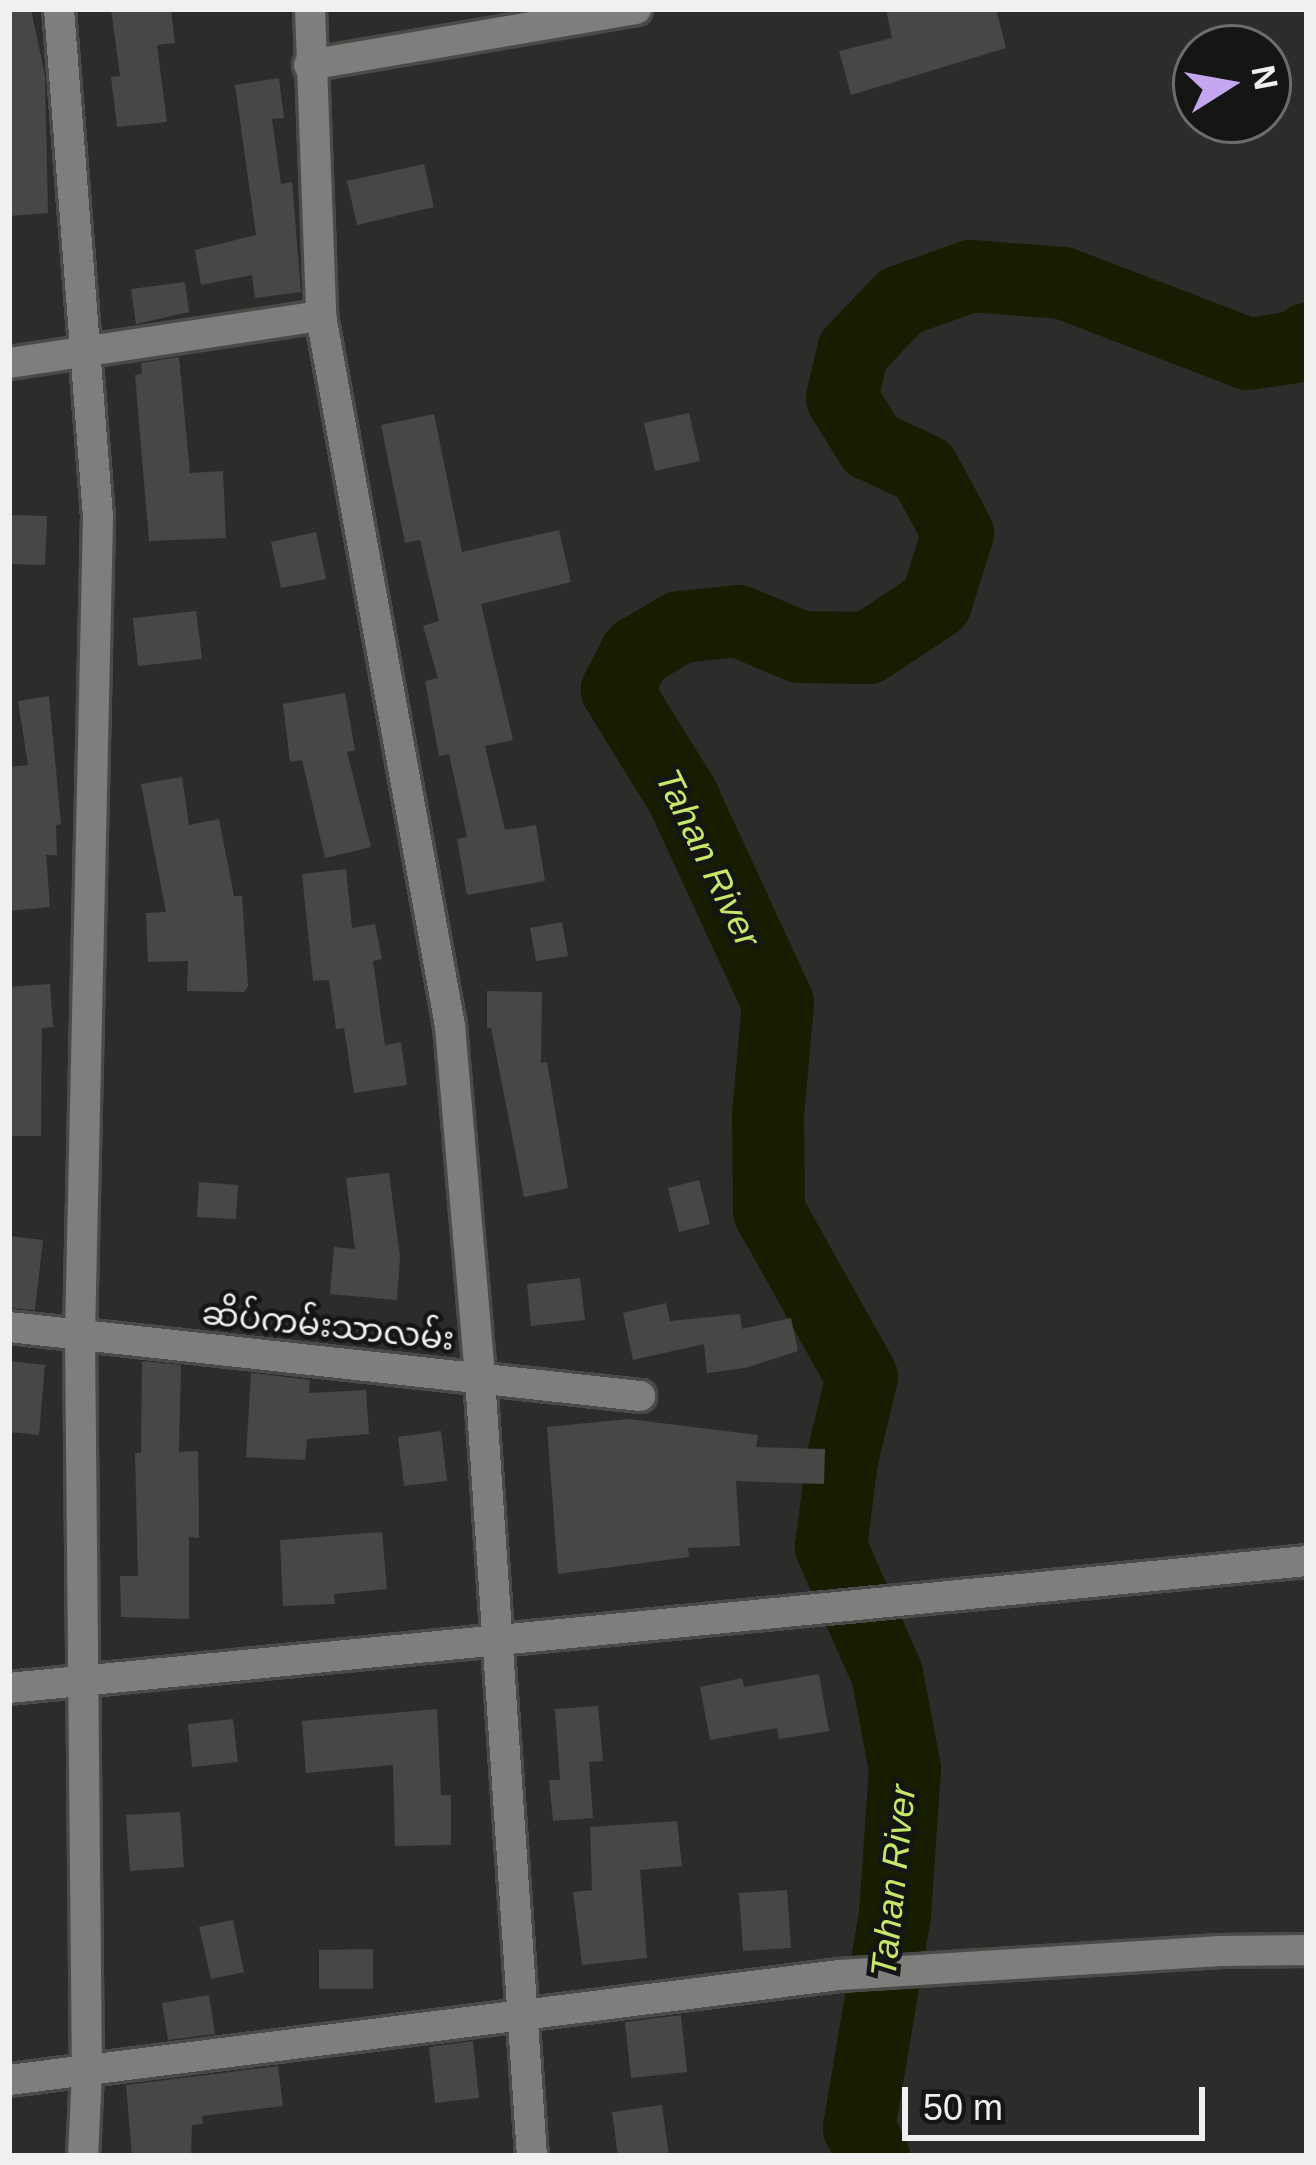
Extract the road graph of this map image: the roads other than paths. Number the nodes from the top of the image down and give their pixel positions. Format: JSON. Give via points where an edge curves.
{"nodes":[{"id":1,"x":58,"y":9,"type":"edge"},
{"id":2,"x":310,"y":9,"type":"edge"},
{"id":3,"x":636,"y":9,"type":"edge"},
{"id":4,"x":309,"y":65,"type":"junction"},
{"id":5,"x":321,"y":316,"type":"junction"},
{"id":6,"x":83,"y":352,"type":"junction"},
{"id":7,"x":9,"y":363,"type":"edge"},
{"id":8,"x":9,"y":1328,"type":"edge"},
{"id":9,"x":80,"y":1335,"type":"junction"},
{"id":10,"x":480,"y":1378,"type":"junction"},
{"id":11,"x":640,"y":1396,"type":"dead end"},
{"id":12,"x":1307,"y":1561,"type":"edge"},
{"id":13,"x":495,"y":1640,"type":"junction"},
{"id":14,"x":82,"y":1680,"type":"junction"},
{"id":15,"x":9,"y":1688,"type":"edge"},
{"id":16,"x":1307,"y":1950,"type":"edge"},
{"id":17,"x":523,"y":2011,"type":"junction"},
{"id":18,"x":87,"y":2072,"type":"junction"},
{"id":19,"x":9,"y":2080,"type":"edge"},
{"id":20,"x":82,"y":2156,"type":"edge"},
{"id":21,"x":532,"y":2156,"type":"edge"}],
"edges":[{"from":1,"to":6,"type":"street"},
{"from":2,"to":4,"type":"street"},
{"from":3,"to":4,"type":"street"},
{"from":4,"to":5,"type":"street"},
{"from":5,"to":6,"type":"street"},
{"from":5,"to":10,"type":"street","via":[[450,1026]]},
{"from":6,"to":7,"type":"street"},
{"from":6,"to":9,"type":"street","via":[[98,517]]},
{"from":8,"to":9,"type":"street","name":"ဆိပ်ကမ်းသာလမ်း"},
{"from":9,"to":10,"type":"street","name":"ဆိပ်ကမ်းသာလမ်း"},
{"from":9,"to":14,"type":"street"},
{"from":10,"to":11,"type":"street","name":"ဆိပ်ကမ်းသာလမ်း"},
{"from":10,"to":13,"type":"street"},
{"from":12,"to":13,"type":"street"},
{"from":13,"to":14,"type":"street"},
{"from":13,"to":17,"type":"street"},
{"from":14,"to":15,"type":"street"},
{"from":14,"to":18,"type":"street"},
{"from":16,"to":17,"type":"street","via":[[839,1976]]},
{"from":17,"to":18,"type":"street"},
{"from":17,"to":21,"type":"street"},
{"from":18,"to":19,"type":"street"},
{"from":18,"to":20,"type":"street"}]}
